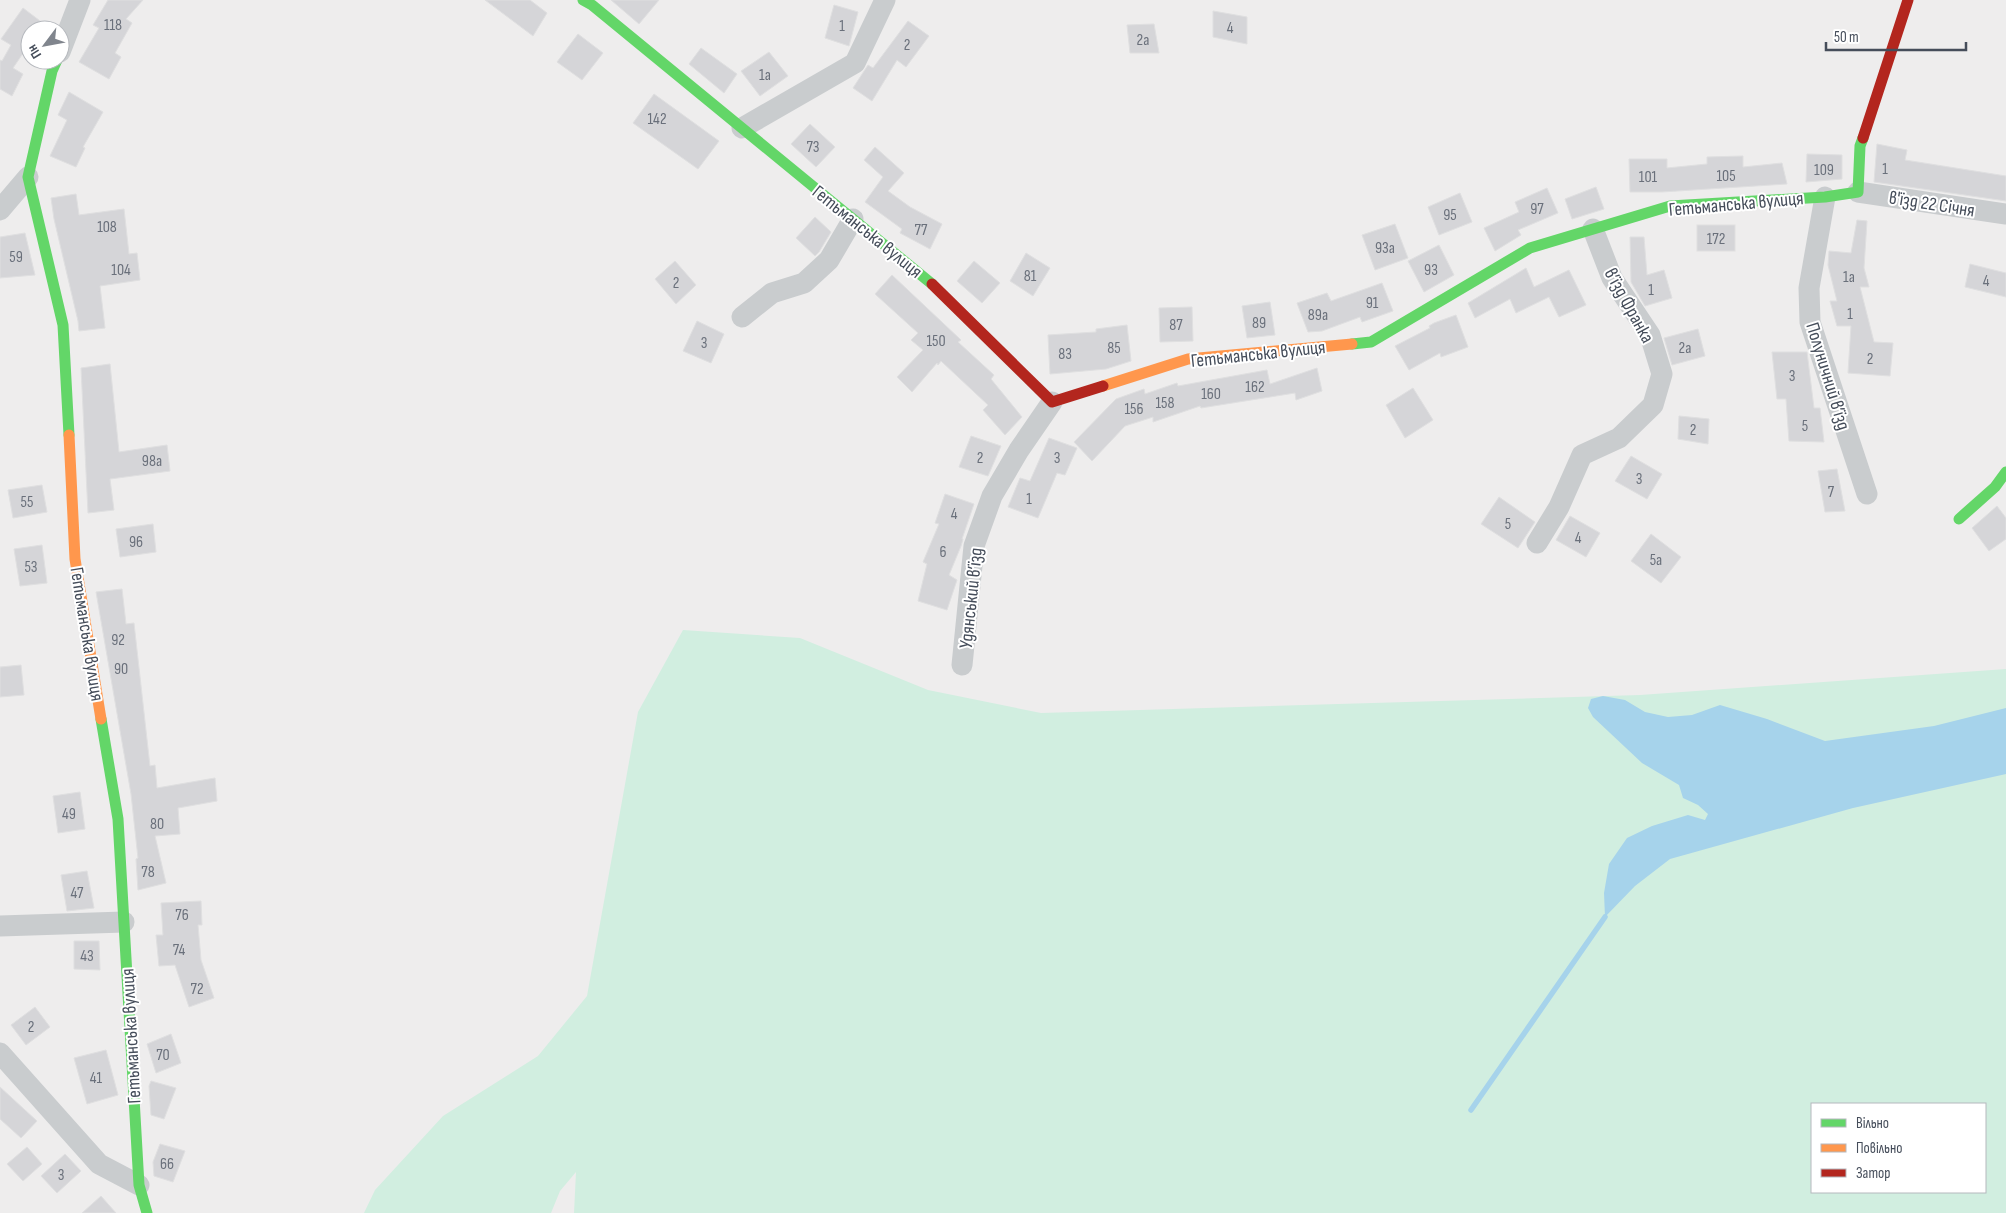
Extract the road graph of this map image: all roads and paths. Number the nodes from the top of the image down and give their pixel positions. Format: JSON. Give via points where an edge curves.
{"nodes":[{"id":1,"x":80,"y":0,"type":"edge"},
{"id":2,"x":584,"y":0,"type":"edge"},
{"id":3,"x":885,"y":0,"type":"edge"},
{"id":4,"x":1908,"y":0,"type":"edge"},
{"id":5,"x":70,"y":26,"type":"edge"},
{"id":6,"x":52,"y":70,"type":"edge"},
{"id":7,"x":742,"y":128,"type":"junction"},
{"id":8,"x":28,"y":177,"type":"junction"},
{"id":9,"x":1858,"y":192,"type":"junction"},
{"id":10,"x":1825,"y":196,"type":"junction"},
{"id":11,"x":0,"y":210,"type":"edge"},
{"id":12,"x":2006,"y":214,"type":"edge"},
{"id":13,"x":853,"y":219,"type":"junction"},
{"id":14,"x":1593,"y":230,"type":"junction"},
{"id":15,"x":742,"y":317,"type":"dead end"},
{"id":16,"x":1052,"y":402,"type":"junction"},
{"id":17,"x":2006,"y":472,"type":"edge"},
{"id":18,"x":1867,"y":494,"type":"dead end"},
{"id":19,"x":1959,"y":519,"type":"dead end"},
{"id":20,"x":1537,"y":543,"type":"dead end"},
{"id":21,"x":962,"y":665,"type":"dead end"},
{"id":22,"x":124,"y":922,"type":"junction"},
{"id":23,"x":0,"y":926,"type":"edge"},
{"id":24,"x":0,"y":1053,"type":"edge"},
{"id":25,"x":139,"y":1185,"type":"junction"},
{"id":26,"x":147,"y":1213,"type":"edge"}],
"edges":[{"from":1,"to":5,"type":"street"},
{"from":2,"to":7,"type":"street","name":"Гетьманська вулиця"},
{"from":3,"to":7,"type":"street","via":[[855,63]]},
{"from":4,"to":9,"type":"street","via":[[1860,146]]},
{"from":6,"to":8,"type":"street","name":"Гетьманська вулиця"},
{"from":7,"to":13,"type":"street","name":"Гетьманська вулиця"},
{"from":8,"to":11,"type":"street"},
{"from":8,"to":22,"type":"street","name":"Гетьманська вулиця","via":[[63,325],[75,559],[118,818]]},
{"from":9,"to":10,"type":"street","name":"Гетьманська вулиця"},
{"from":9,"to":12,"type":"street","name":"в'їзд 22 Січня"},
{"from":10,"to":14,"type":"street","name":"Гетьманська вулиця","via":[[1670,206]]},
{"from":10,"to":18,"type":"street","name":"Полуничний в’їзд","via":[[1809,288],[1810,322]]},
{"from":13,"to":15,"type":"street","via":[[829,260],[804,283],[772,293]]},
{"from":13,"to":16,"type":"street","name":"Гетьманська вулиця","via":[[933,285]]},
{"from":14,"to":16,"type":"street","name":"Гетьманська вулиця","via":[[1530,248],[1370,342],[1188,359]]},
{"from":14,"to":20,"type":"street","name":"в’їзд Франка","via":[[1612,278],[1650,336],[1662,374],[1653,405],[1619,438],[1582,456],[1559,507]]},
{"from":16,"to":21,"type":"street","name":"Удянський в’їзд","via":[[992,496],[974,546]]},
{"from":17,"to":19,"type":"street","via":[[1995,487]]},
{"from":22,"to":23,"type":"street"},
{"from":22,"to":25,"type":"street","name":"Гетьманська вулиця"},
{"from":24,"to":25,"type":"street","via":[[99,1164]]},
{"from":25,"to":26,"type":"street","name":"Гетьманська вулиця"}]}
